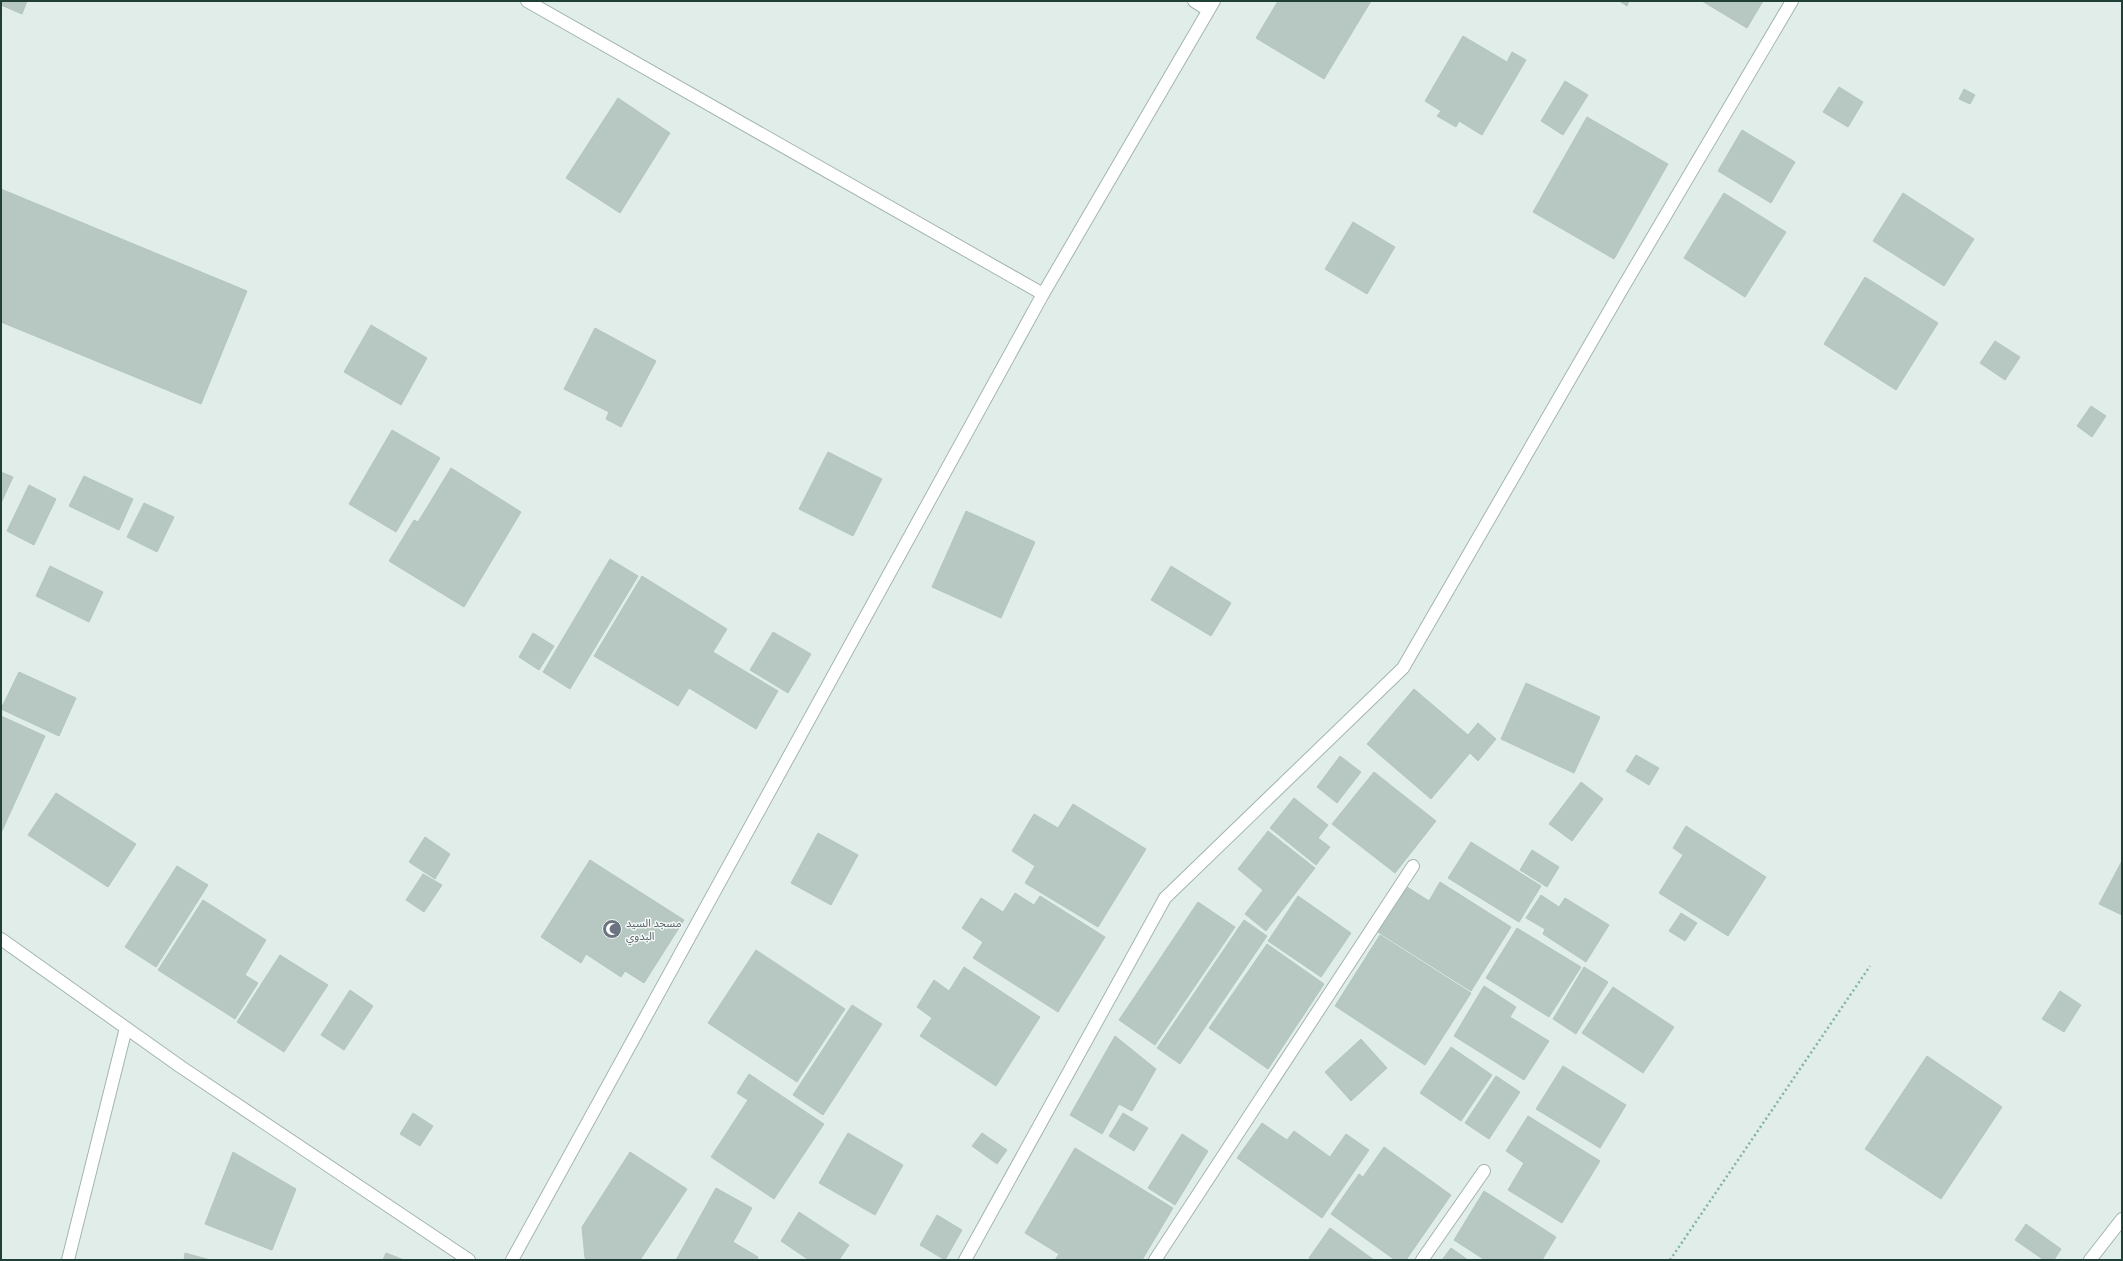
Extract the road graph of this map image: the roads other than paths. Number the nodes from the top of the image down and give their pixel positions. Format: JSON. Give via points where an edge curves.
{"nodes":[{"id":1,"x":527,"y":1,"type":"edge"},
{"id":2,"x":1194,"y":1,"type":"edge"},
{"id":3,"x":1792,"y":1,"type":"edge"},
{"id":4,"x":1211,"y":6,"type":"edge"},
{"id":5,"x":1044,"y":294,"type":"junction"},
{"id":6,"x":1413,"y":866,"type":"dead end"},
{"id":7,"x":1,"y":940,"type":"edge"},
{"id":8,"x":126,"y":1028,"type":"junction"},
{"id":9,"x":1484,"y":1171,"type":"dead end"},
{"id":10,"x":2122,"y":1220,"type":"edge"},
{"id":11,"x":68,"y":1260,"type":"edge"},
{"id":12,"x":469,"y":1260,"type":"edge"},
{"id":13,"x":512,"y":1260,"type":"edge"},
{"id":14,"x":965,"y":1260,"type":"edge"},
{"id":15,"x":1155,"y":1260,"type":"edge"},
{"id":16,"x":1422,"y":1260,"type":"edge"},
{"id":17,"x":2090,"y":1260,"type":"edge"}],
"edges":[{"from":1,"to":5,"type":"street"},
{"from":2,"to":4,"type":"street"},
{"from":3,"to":14,"type":"street","via":[[1403,668],[1166,898]]},
{"from":4,"to":5,"type":"street"},
{"from":5,"to":13,"type":"street"},
{"from":6,"to":15,"type":"street"},
{"from":7,"to":8,"type":"street"},
{"from":8,"to":11,"type":"street"},
{"from":8,"to":12,"type":"street","via":[[187,1072]]},
{"from":9,"to":16,"type":"street"},
{"from":10,"to":17,"type":"street"}]}
